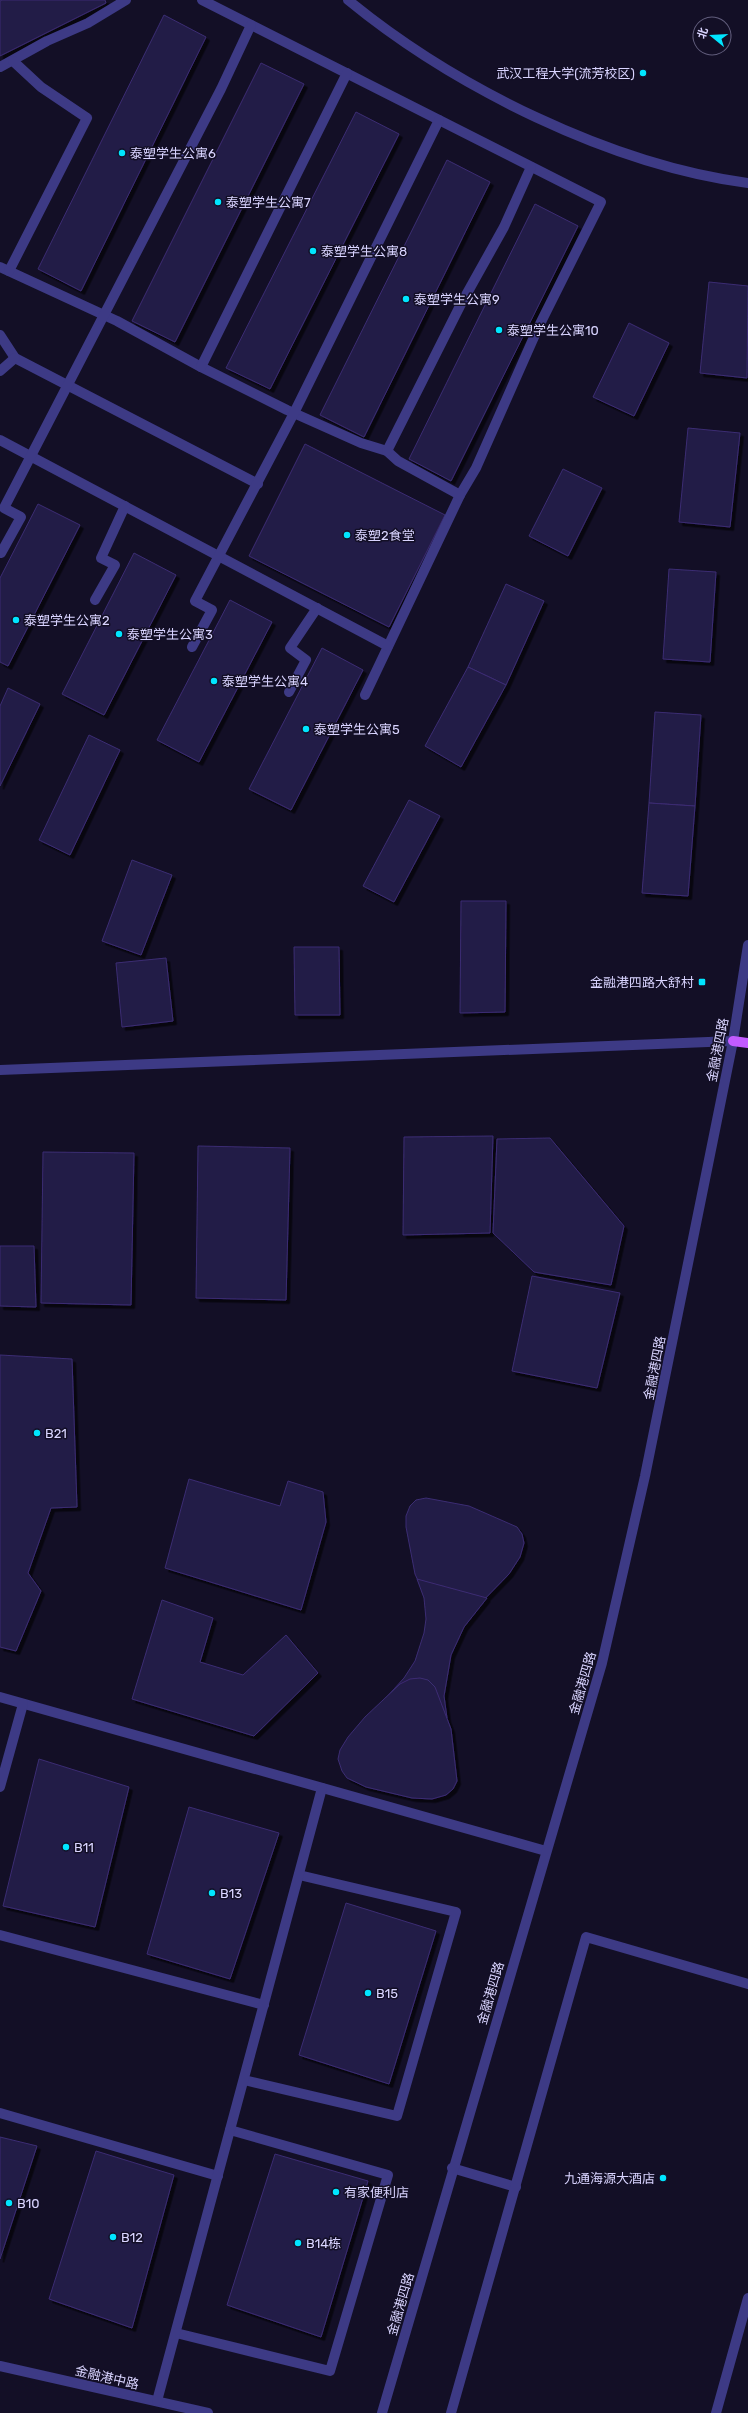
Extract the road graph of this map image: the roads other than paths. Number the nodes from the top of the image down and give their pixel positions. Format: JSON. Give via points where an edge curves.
{"nodes":[{"id":1,"x":126,"y":0,"type":"edge"},
{"id":2,"x":202,"y":0,"type":"edge"},
{"id":3,"x":348,"y":0,"type":"edge"},
{"id":4,"x":251,"y":25,"type":"junction"},
{"id":5,"x":13,"y":62,"type":"junction"},
{"id":6,"x":0,"y":67,"type":"edge"},
{"id":7,"x":347,"y":73,"type":"junction"},
{"id":8,"x":439,"y":120,"type":"junction"},
{"id":9,"x":531,"y":167,"type":"junction"},
{"id":10,"x":748,"y":183,"type":"edge"},
{"id":11,"x":4,"y":269,"type":"edge"},
{"id":12,"x":103,"y":315,"type":"junction"},
{"id":13,"x":0,"y":335,"type":"edge"},
{"id":14,"x":15,"y":358,"type":"junction"},
{"id":15,"x":201,"y":367,"type":"junction"},
{"id":16,"x":0,"y":371,"type":"edge"},
{"id":17,"x":66,"y":384,"type":"junction"},
{"id":18,"x":294,"y":413,"type":"junction"},
{"id":19,"x":0,"y":440,"type":"edge"},
{"id":20,"x":387,"y":452,"type":"junction"},
{"id":21,"x":29,"y":455,"type":"junction"},
{"id":22,"x":258,"y":484,"type":"junction"},
{"id":23,"x":460,"y":495,"type":"junction"},
{"id":24,"x":125,"y":506,"type":"junction"},
{"id":25,"x":2,"y":553,"type":"dead end"},
{"id":26,"x":220,"y":557,"type":"junction"},
{"id":27,"x":95,"y":600,"type":"dead end"},
{"id":28,"x":317,"y":608,"type":"junction"},
{"id":29,"x":388,"y":646,"type":"junction"},
{"id":30,"x":192,"y":648,"type":"dead end"},
{"id":31,"x":289,"y":692,"type":"dead end"},
{"id":32,"x":365,"y":694,"type":"dead end"},
{"id":33,"x":748,"y":945,"type":"edge"},
{"id":34,"x":733,"y":1041,"type":"junction"},
{"id":35,"x":748,"y":1043,"type":"edge"},
{"id":36,"x":0,"y":1070,"type":"edge"},
{"id":37,"x":0,"y":1697,"type":"edge"},
{"id":38,"x":23,"y":1704,"type":"junction"},
{"id":39,"x":0,"y":1787,"type":"edge"},
{"id":40,"x":322,"y":1788,"type":"junction"},
{"id":41,"x":546,"y":1851,"type":"junction"},
{"id":42,"x":299,"y":1875,"type":"junction"},
{"id":43,"x":0,"y":1935,"type":"edge"},
{"id":44,"x":748,"y":1984,"type":"edge"},
{"id":45,"x":264,"y":2005,"type":"junction"},
{"id":46,"x":244,"y":2080,"type":"junction"},
{"id":47,"x":0,"y":2113,"type":"edge"},
{"id":48,"x":230,"y":2130,"type":"junction"},
{"id":49,"x":452,"y":2168,"type":"junction"},
{"id":50,"x":218,"y":2176,"type":"junction"},
{"id":51,"x":516,"y":2187,"type":"junction"},
{"id":52,"x":748,"y":2298,"type":"edge"},
{"id":53,"x":176,"y":2333,"type":"junction"},
{"id":54,"x":0,"y":2366,"type":"edge"},
{"id":55,"x":158,"y":2402,"type":"junction"},
{"id":56,"x":208,"y":2413,"type":"edge"},
{"id":57,"x":382,"y":2413,"type":"edge"},
{"id":58,"x":451,"y":2413,"type":"edge"},
{"id":59,"x":716,"y":2413,"type":"edge"}],
"edges":[{"from":1,"to":5,"type":"street","via":[[88,23],[47,41]]},
{"from":2,"to":4,"type":"street"},
{"from":3,"to":10,"type":"street","via":[[404,42],[452,73],[558,126],[607,146],[663,164]]},
{"from":4,"to":7,"type":"street"},
{"from":4,"to":12,"type":"street","via":[[221,89]]},
{"from":5,"to":6,"type":"street"},
{"from":5,"to":11,"type":"street","via":[[41,87],[87,118]]},
{"from":7,"to":8,"type":"street"},
{"from":7,"to":15,"type":"street"},
{"from":8,"to":9,"type":"street"},
{"from":8,"to":18,"type":"street"},
{"from":9,"to":20,"type":"street","via":[[504,227],[461,304]]},
{"from":9,"to":23,"type":"street","via":[[601,202],[538,328],[476,468]]},
{"from":11,"to":12,"type":"street"},
{"from":12,"to":15,"type":"street"},
{"from":12,"to":17,"type":"street"},
{"from":13,"to":14,"type":"street"},
{"from":14,"to":16,"type":"street"},
{"from":14,"to":17,"type":"street"},
{"from":15,"to":18,"type":"street"},
{"from":17,"to":21,"type":"street"},
{"from":17,"to":22,"type":"street"},
{"from":18,"to":20,"type":"street"},
{"from":18,"to":22,"type":"street"},
{"from":19,"to":21,"type":"street"},
{"from":20,"to":23,"type":"street","via":[[398,461]]},
{"from":21,"to":24,"type":"street"},
{"from":21,"to":25,"type":"street","via":[[4,508],[21,517]]},
{"from":22,"to":26,"type":"street"},
{"from":23,"to":29,"type":"street"},
{"from":24,"to":26,"type":"street"},
{"from":24,"to":27,"type":"street","via":[[101,558],[115,565]]},
{"from":26,"to":28,"type":"street"},
{"from":26,"to":30,"type":"street","via":[[195,601],[212,610]]},
{"from":28,"to":29,"type":"street"},
{"from":28,"to":31,"type":"street","via":[[290,648],[306,660]]},
{"from":29,"to":32,"type":"street"},
{"from":33,"to":34,"type":"street","name":"金融港四路"},
{"from":34,"to":35,"type":"main road"},
{"from":34,"to":36,"type":"street"},
{"from":34,"to":41,"type":"street","name":"金融港四路","via":[[645,1476],[602,1663]]},
{"from":37,"to":38,"type":"street"},
{"from":38,"to":39,"type":"street"},
{"from":38,"to":40,"type":"street"},
{"from":40,"to":41,"type":"street"},
{"from":40,"to":42,"type":"street"},
{"from":41,"to":49,"type":"street","name":"金融港四路"},
{"from":42,"to":45,"type":"street"},
{"from":42,"to":46,"type":"street","via":[[456,1912],[397,2116]]},
{"from":43,"to":45,"type":"street"},
{"from":44,"to":51,"type":"street","via":[[586,1937]]},
{"from":45,"to":46,"type":"street"},
{"from":46,"to":48,"type":"street"},
{"from":47,"to":50,"type":"street"},
{"from":48,"to":50,"type":"street"},
{"from":48,"to":53,"type":"street","via":[[388,2175],[330,2371]]},
{"from":49,"to":51,"type":"street"},
{"from":49,"to":57,"type":"street","name":"金融港四路"},
{"from":50,"to":53,"type":"street"},
{"from":51,"to":58,"type":"street"},
{"from":52,"to":59,"type":"street"},
{"from":53,"to":55,"type":"street"},
{"from":54,"to":55,"type":"street","name":"金融港中路"},
{"from":55,"to":56,"type":"street","name":"金融港中路"}]}
